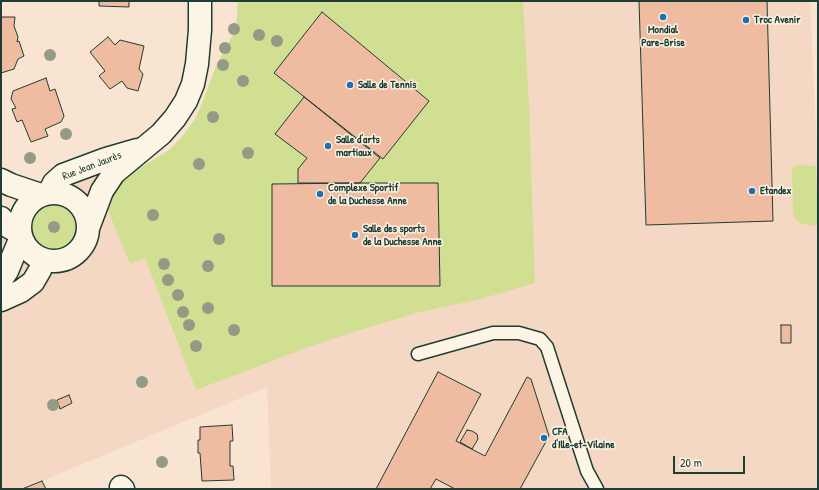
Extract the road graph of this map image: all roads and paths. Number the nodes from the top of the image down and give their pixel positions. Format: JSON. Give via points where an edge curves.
{"nodes":[{"id":1,"x":200,"y":1,"type":"edge"},
{"id":2,"x":142,"y":149,"type":"junction"},
{"id":3,"x":1,"y":180,"type":"edge"},
{"id":4,"x":45,"y":194,"type":"junction"},
{"id":5,"x":1,"y":218,"type":"edge"},
{"id":6,"x":88,"y":228,"type":"junction"},
{"id":7,"x":20,"y":235,"type":"junction"},
{"id":8,"x":43,"y":260,"type":"junction"},
{"id":9,"x":1,"y":280,"type":"edge"},
{"id":10,"x":1,"y":300,"type":"edge"},
{"id":11,"x":418,"y":354,"type":"dead end"},
{"id":12,"x":597,"y":489,"type":"edge"}],
"edges":[{"from":1,"to":2,"type":"street","name":"Rue Jean Jaurès","via":[[199,45],[193,84],[175,118],[161,134]]},
{"from":2,"to":4,"type":"street","name":"Rue Jean Jaurès","via":[[64,175]]},
{"from":2,"to":6,"type":"street","name":"Rue Jean Jaurès","via":[[114,173],[102,191]]},
{"from":3,"to":4,"type":"street"},
{"from":4,"to":6,"type":"street","via":[[66,195],[74,199],[85,212]]},
{"from":4,"to":7,"type":"street","via":[[33,199],[24,210]]},
{"from":5,"to":7,"type":"street"},
{"from":6,"to":8,"type":"street","via":[[87,238],[76,254],[59,261]]},
{"from":7,"to":8,"type":"street","via":[[29,251]]},
{"from":7,"to":9,"type":"street","via":[[7,271]]},
{"from":8,"to":10,"type":"street","via":[[34,282]]},
{"from":11,"to":12,"type":"lane","via":[[493,333],[519,333],[540,338],[547,347],[587,471]]}]}
